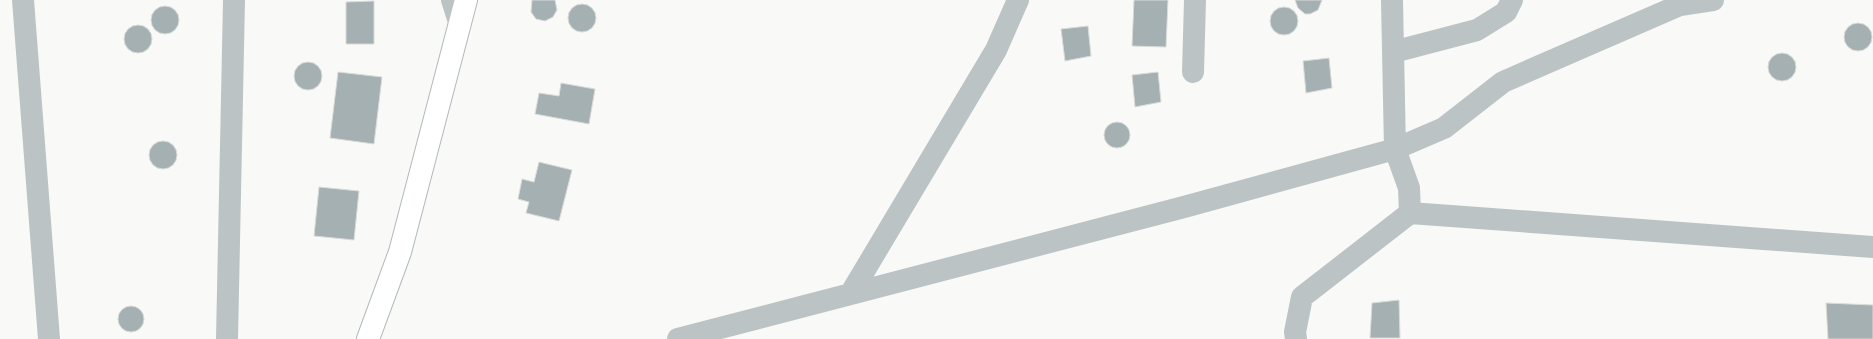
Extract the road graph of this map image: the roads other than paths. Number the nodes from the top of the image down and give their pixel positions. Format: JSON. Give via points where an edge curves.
{"nodes":[{"id":1,"x":23,"y":0,"type":"edge"},
{"id":2,"x":234,"y":0,"type":"edge"},
{"id":3,"x":452,"y":0,"type":"edge"},
{"id":4,"x":466,"y":0,"type":"edge"},
{"id":5,"x":1018,"y":0,"type":"edge"},
{"id":6,"x":1195,"y":0,"type":"edge"},
{"id":7,"x":1392,"y":0,"type":"edge"},
{"id":8,"x":1512,"y":0,"type":"edge"},
{"id":9,"x":1713,"y":0,"type":"edge"},
{"id":10,"x":460,"y":26,"type":"junction"},
{"id":11,"x":1393,"y":52,"type":"junction"},
{"id":12,"x":1193,"y":72,"type":"dead end"},
{"id":13,"x":1395,"y":149,"type":"junction"},
{"id":14,"x":1410,"y":213,"type":"junction"},
{"id":15,"x":1873,"y":247,"type":"edge"},
{"id":16,"x":851,"y":293,"type":"junction"},
{"id":17,"x":49,"y":339,"type":"edge"},
{"id":18,"x":227,"y":339,"type":"edge"},
{"id":19,"x":368,"y":339,"type":"edge"},
{"id":20,"x":678,"y":339,"type":"edge"},
{"id":21,"x":1296,"y":339,"type":"edge"}],
"edges":[{"from":1,"to":17,"type":"street"},
{"from":2,"to":18,"type":"street"},
{"from":3,"to":10,"type":"street"},
{"from":4,"to":10,"type":"street"},
{"from":5,"to":16,"type":"street","via":[[996,50]]},
{"from":6,"to":12,"type":"street"},
{"from":7,"to":11,"type":"street"},
{"from":8,"to":11,"type":"street","via":[[1506,12],[1478,30]]},
{"from":9,"to":13,"type":"street","via":[[1680,5],[1504,82],[1444,128]]},
{"from":10,"to":19,"type":"street","via":[[400,252]]},
{"from":11,"to":13,"type":"street"},
{"from":13,"to":14,"type":"street","via":[[1409,188]]},
{"from":13,"to":16,"type":"street"},
{"from":14,"to":15,"type":"street"},
{"from":14,"to":21,"type":"street","via":[[1302,297]]},
{"from":16,"to":20,"type":"street"}]}
